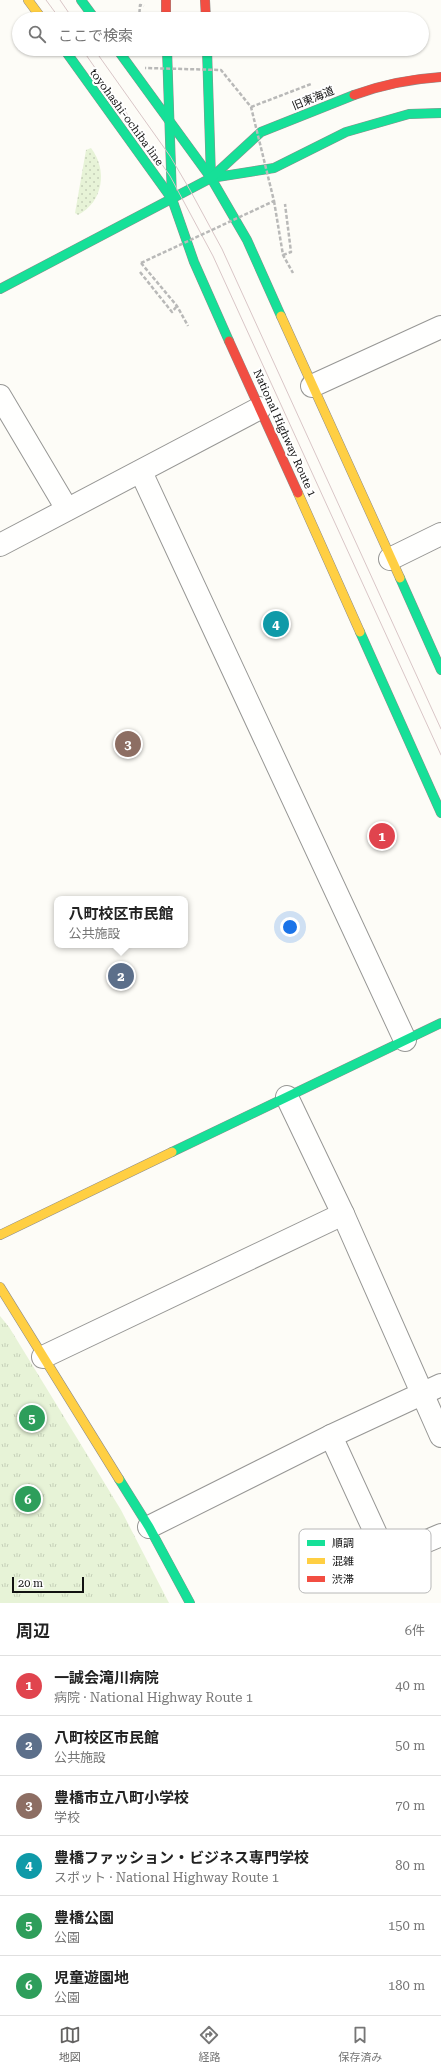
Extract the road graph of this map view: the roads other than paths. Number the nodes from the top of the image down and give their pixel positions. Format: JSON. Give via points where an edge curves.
{"nodes":[{"id":1,"x":28,"y":0,"type":"edge"},
{"id":2,"x":81,"y":0,"type":"edge"},
{"id":3,"x":166,"y":0,"type":"edge"},
{"id":4,"x":205,"y":0,"type":"edge"},
{"id":5,"x":37,"y":12,"type":"edge"},
{"id":6,"x":90,"y":12,"type":"edge"},
{"id":7,"x":166,"y":12,"type":"edge"},
{"id":8,"x":206,"y":12,"type":"edge"},
{"id":9,"x":69,"y":56,"type":"edge"},
{"id":10,"x":122,"y":56,"type":"edge"},
{"id":11,"x":167,"y":56,"type":"edge"},
{"id":12,"x":207,"y":56,"type":"edge"},
{"id":13,"x":441,"y":77,"type":"edge"},
{"id":14,"x":441,"y":113,"type":"edge"},
{"id":15,"x":169,"y":121,"type":"junction"},
{"id":16,"x":211,"y":178,"type":"junction"},
{"id":17,"x":172,"y":200,"type":"junction"},
{"id":18,"x":0,"y":289,"type":"edge"},
{"id":19,"x":441,"y":327,"type":"edge"},
{"id":20,"x":312,"y":386,"type":"junction"},
{"id":21,"x":0,"y":396,"type":"edge"},
{"id":22,"x":260,"y":408,"type":"junction"},
{"id":23,"x":141,"y":472,"type":"junction"},
{"id":24,"x":67,"y":509,"type":"junction"},
{"id":25,"x":441,"y":534,"type":"edge"},
{"id":26,"x":0,"y":545,"type":"edge"},
{"id":27,"x":390,"y":559,"type":"junction"},
{"id":28,"x":441,"y":670,"type":"edge"},
{"id":29,"x":441,"y":813,"type":"edge"},
{"id":30,"x":441,"y":1023,"type":"edge"},
{"id":31,"x":405,"y":1040,"type":"junction"},
{"id":32,"x":287,"y":1097,"type":"junction"},
{"id":33,"x":342,"y":1214,"type":"junction"},
{"id":34,"x":0,"y":1235,"type":"edge"},
{"id":35,"x":0,"y":1287,"type":"edge"},
{"id":36,"x":44,"y":1357,"type":"junction"},
{"id":37,"x":432,"y":1390,"type":"edge"},
{"id":38,"x":331,"y":1436,"type":"junction"},
{"id":39,"x":441,"y":1436,"type":"edge"},
{"id":40,"x":149,"y":1527,"type":"junction"},
{"id":41,"x":374,"y":1529,"type":"edge"},
{"id":42,"x":441,"y":1535,"type":"edge"},
{"id":43,"x":431,"y":1539,"type":"edge"},
{"id":44,"x":190,"y":1603,"type":"edge"}],
"edges":[{"from":1,"to":5,"type":"main road"},
{"from":2,"to":6,"type":"main road"},
{"from":3,"to":7,"type":"main road"},
{"from":4,"to":8,"type":"main road"},
{"from":9,"to":17,"type":"main road","name":"toyohashi-ochiba line"},
{"from":10,"to":15,"type":"main road"},
{"from":11,"to":15,"type":"main road","name":"National Highway Route 1"},
{"from":12,"to":16,"type":"main road"},
{"from":13,"to":16,"type":"main road","name":"旧東海道","via":[[373,88],[261,132]]},
{"from":14,"to":16,"type":"main road","name":"旧東海道","via":[[409,114],[346,132],[274,168]]},
{"from":15,"to":16,"type":"main road"},
{"from":15,"to":17,"type":"main road","name":"National Highway Route 1"},
{"from":16,"to":17,"type":"main road","name":"旧東海道"},
{"from":16,"to":20,"type":"main road","via":[[247,240]]},
{"from":17,"to":18,"type":"main road","name":"旧東海道"},
{"from":17,"to":22,"type":"main road","name":"National Highway Route 1","via":[[194,262]]},
{"from":19,"to":20,"type":"street"},
{"from":20,"to":27,"type":"main road"},
{"from":21,"to":24,"type":"street"},
{"from":22,"to":23,"type":"street"},
{"from":22,"to":29,"type":"main road","name":"National Highway Route 1"},
{"from":23,"to":24,"type":"street"},
{"from":23,"to":31,"type":"street"},
{"from":24,"to":26,"type":"street"},
{"from":25,"to":27,"type":"street"},
{"from":27,"to":28,"type":"main road"},
{"from":30,"to":31,"type":"main road"},
{"from":31,"to":32,"type":"main road"},
{"from":32,"to":33,"type":"street"},
{"from":32,"to":34,"type":"main road"},
{"from":33,"to":36,"type":"street"},
{"from":33,"to":37,"type":"street"},
{"from":35,"to":36,"type":"main road"},
{"from":36,"to":40,"type":"main road"},
{"from":37,"to":38,"type":"street"},
{"from":37,"to":39,"type":"street"},
{"from":38,"to":40,"type":"street"},
{"from":38,"to":41,"type":"street"},
{"from":40,"to":44,"type":"main road"},
{"from":42,"to":43,"type":"street"}]}
